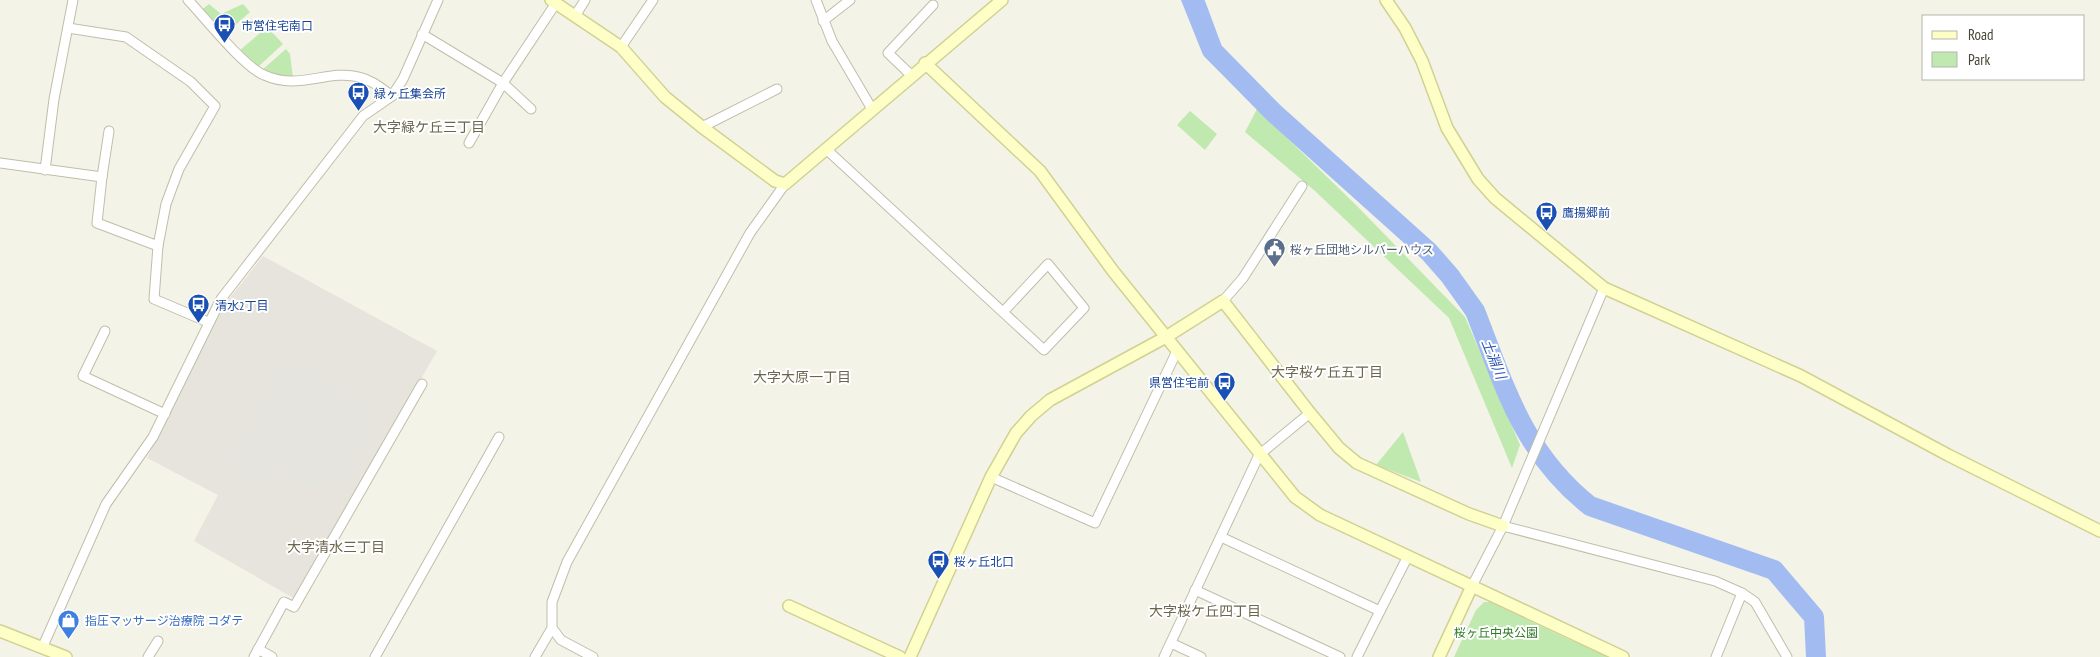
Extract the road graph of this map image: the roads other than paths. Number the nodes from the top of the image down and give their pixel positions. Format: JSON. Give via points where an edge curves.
{"nodes":[{"id":1,"x":73,"y":0,"type":"edge"},
{"id":2,"x":188,"y":0,"type":"edge"},
{"id":3,"x":438,"y":0,"type":"edge"},
{"id":4,"x":584,"y":0,"type":"edge"},
{"id":5,"x":653,"y":0,"type":"edge"},
{"id":6,"x":816,"y":0,"type":"edge"},
{"id":7,"x":850,"y":0,"type":"edge"},
{"id":8,"x":1002,"y":0,"type":"edge"},
{"id":9,"x":1386,"y":0,"type":"edge"},
{"id":10,"x":554,"y":2,"type":"edge"},
{"id":11,"x":933,"y":5,"type":"dead end"},
{"id":12,"x":575,"y":16,"type":"junction"},
{"id":13,"x":823,"y":22,"type":"junction"},
{"id":14,"x":68,"y":28,"type":"junction"},
{"id":15,"x":422,"y":34,"type":"junction"},
{"id":16,"x":621,"y":47,"type":"junction"},
{"id":17,"x":925,"y":63,"type":"junction"},
{"id":18,"x":911,"y":75,"type":"junction"},
{"id":19,"x":503,"y":83,"type":"junction"},
{"id":20,"x":777,"y":89,"type":"dead end"},
{"id":21,"x":392,"y":96,"type":"junction"},
{"id":22,"x":531,"y":109,"type":"dead end"},
{"id":23,"x":872,"y":109,"type":"junction"},
{"id":24,"x":702,"y":128,"type":"junction"},
{"id":25,"x":109,"y":132,"type":"dead end"},
{"id":26,"x":469,"y":143,"type":"dead end"},
{"id":27,"x":826,"y":149,"type":"junction"},
{"id":28,"x":0,"y":163,"type":"edge"},
{"id":29,"x":45,"y":170,"type":"junction"},
{"id":30,"x":102,"y":177,"type":"junction"},
{"id":31,"x":785,"y":184,"type":"junction"},
{"id":32,"x":1302,"y":186,"type":"dead end"},
{"id":33,"x":158,"y":246,"type":"junction"},
{"id":34,"x":1604,"y":288,"type":"junction"},
{"id":35,"x":1223,"y":301,"type":"junction"},
{"id":36,"x":1004,"y":311,"type":"junction"},
{"id":37,"x":208,"y":322,"type":"junction"},
{"id":38,"x":105,"y":331,"type":"dead end"},
{"id":39,"x":1166,"y":337,"type":"junction"},
{"id":40,"x":1177,"y":351,"type":"junction"},
{"id":41,"x":422,"y":384,"type":"dead end"},
{"id":42,"x":1310,"y":413,"type":"junction"},
{"id":43,"x":164,"y":414,"type":"junction"},
{"id":44,"x":499,"y":437,"type":"dead end"},
{"id":45,"x":1259,"y":455,"type":"junction"},
{"id":46,"x":991,"y":477,"type":"junction"},
{"id":47,"x":1503,"y":526,"type":"junction"},
{"id":48,"x":2100,"y":531,"type":"edge"},
{"id":49,"x":1220,"y":537,"type":"junction"},
{"id":50,"x":1407,"y":558,"type":"junction"},
{"id":51,"x":1472,"y":586,"type":"junction"},
{"id":52,"x":1195,"y":590,"type":"junction"},
{"id":53,"x":1742,"y":593,"type":"junction"},
{"id":54,"x":789,"y":606,"type":"dead end"},
{"id":55,"x":1380,"y":611,"type":"junction"},
{"id":56,"x":552,"y":628,"type":"junction"},
{"id":57,"x":0,"y":631,"type":"edge"},
{"id":58,"x":158,"y":641,"type":"dead end"},
{"id":59,"x":1171,"y":643,"type":"junction"},
{"id":60,"x":43,"y":646,"type":"junction"},
{"id":61,"x":256,"y":653,"type":"edge"},
{"id":62,"x":66,"y":657,"type":"edge"},
{"id":63,"x":148,"y":657,"type":"edge"},
{"id":64,"x":272,"y":657,"type":"edge"},
{"id":65,"x":374,"y":657,"type":"edge"},
{"id":66,"x":535,"y":657,"type":"edge"},
{"id":67,"x":592,"y":657,"type":"edge"},
{"id":68,"x":900,"y":657,"type":"edge"},
{"id":69,"x":910,"y":657,"type":"edge"},
{"id":70,"x":1164,"y":657,"type":"edge"},
{"id":71,"x":1201,"y":657,"type":"edge"},
{"id":72,"x":1340,"y":657,"type":"edge"},
{"id":73,"x":1357,"y":657,"type":"edge"},
{"id":74,"x":1439,"y":657,"type":"edge"},
{"id":75,"x":1623,"y":657,"type":"edge"},
{"id":76,"x":1716,"y":657,"type":"edge"},
{"id":77,"x":1787,"y":657,"type":"edge"}],
"edges":[{"from":1,"to":14,"type":"street"},
{"from":2,"to":21,"type":"street","via":[[250,67],[263,75],[300,82],[357,76]]},
{"from":3,"to":15,"type":"street"},
{"from":4,"to":12,"type":"street"},
{"from":5,"to":16,"type":"street"},
{"from":6,"to":13,"type":"street"},
{"from":7,"to":13,"type":"street"},
{"from":8,"to":17,"type":"street"},
{"from":9,"to":34,"type":"street","via":[[1406,28],[1447,128],[1478,179],[1495,198]]},
{"from":10,"to":12,"type":"street"},
{"from":10,"to":19,"type":"street"},
{"from":11,"to":18,"type":"street","via":[[888,53]]},
{"from":12,"to":16,"type":"street"},
{"from":13,"to":23,"type":"street"},
{"from":14,"to":29,"type":"street"},
{"from":14,"to":33,"type":"street","via":[[126,36],[191,82],[215,106],[179,169],[166,204]]},
{"from":15,"to":19,"type":"street"},
{"from":15,"to":21,"type":"street"},
{"from":16,"to":24,"type":"street","via":[[665,97]]},
{"from":17,"to":18,"type":"street"},
{"from":17,"to":39,"type":"street","via":[[1040,171]]},
{"from":18,"to":23,"type":"street"},
{"from":19,"to":22,"type":"street"},
{"from":19,"to":26,"type":"street"},
{"from":20,"to":24,"type":"street"},
{"from":21,"to":37,"type":"street","via":[[363,116],[222,299]]},
{"from":23,"to":27,"type":"street"},
{"from":24,"to":31,"type":"street","via":[[775,181]]},
{"from":25,"to":30,"type":"street"},
{"from":27,"to":31,"type":"street"},
{"from":27,"to":36,"type":"street"},
{"from":28,"to":29,"type":"street"},
{"from":29,"to":30,"type":"street"},
{"from":30,"to":33,"type":"street","via":[[97,222]]},
{"from":31,"to":56,"type":"street","via":[[750,233],[567,562],[552,602]]},
{"from":32,"to":35,"type":"street","via":[[1243,278]]},
{"from":33,"to":37,"type":"street","via":[[154,299]]},
{"from":34,"to":47,"type":"street"},
{"from":34,"to":48,"type":"street","via":[[1801,376]]},
{"from":35,"to":39,"type":"street"},
{"from":35,"to":42,"type":"street"},
{"from":36,"to":36,"type":"street","via":[[1048,264],[1084,308],[1044,350]]},
{"from":37,"to":43,"type":"street"},
{"from":38,"to":43,"type":"street","via":[[83,376]]},
{"from":39,"to":40,"type":"street"},
{"from":39,"to":46,"type":"street","via":[[1050,400],[1016,433]]},
{"from":40,"to":45,"type":"street"},
{"from":40,"to":46,"type":"street","via":[[1095,522]]},
{"from":41,"to":61,"type":"street","via":[[294,607],[284,602]]},
{"from":42,"to":45,"type":"street"},
{"from":42,"to":47,"type":"street","via":[[1339,448],[1357,463]]},
{"from":43,"to":60,"type":"street","via":[[106,504]]},
{"from":44,"to":65,"type":"street"},
{"from":45,"to":49,"type":"street"},
{"from":45,"to":50,"type":"street","via":[[1295,497],[1320,515]]},
{"from":46,"to":69,"type":"street"},
{"from":47,"to":51,"type":"street"},
{"from":47,"to":53,"type":"street","via":[[1715,581]]},
{"from":49,"to":52,"type":"street"},
{"from":49,"to":55,"type":"street"},
{"from":50,"to":51,"type":"street"},
{"from":50,"to":55,"type":"street"},
{"from":51,"to":74,"type":"street"},
{"from":51,"to":75,"type":"street"},
{"from":52,"to":59,"type":"street"},
{"from":52,"to":72,"type":"street"},
{"from":53,"to":76,"type":"street"},
{"from":53,"to":77,"type":"street","via":[[1755,602]]},
{"from":54,"to":68,"type":"street"},
{"from":55,"to":73,"type":"street"},
{"from":56,"to":66,"type":"street"},
{"from":56,"to":67,"type":"street","via":[[561,640]]},
{"from":57,"to":60,"type":"street"},
{"from":58,"to":63,"type":"street"},
{"from":59,"to":70,"type":"street"},
{"from":59,"to":71,"type":"street"},
{"from":60,"to":62,"type":"street"},
{"from":61,"to":64,"type":"street"}]}
